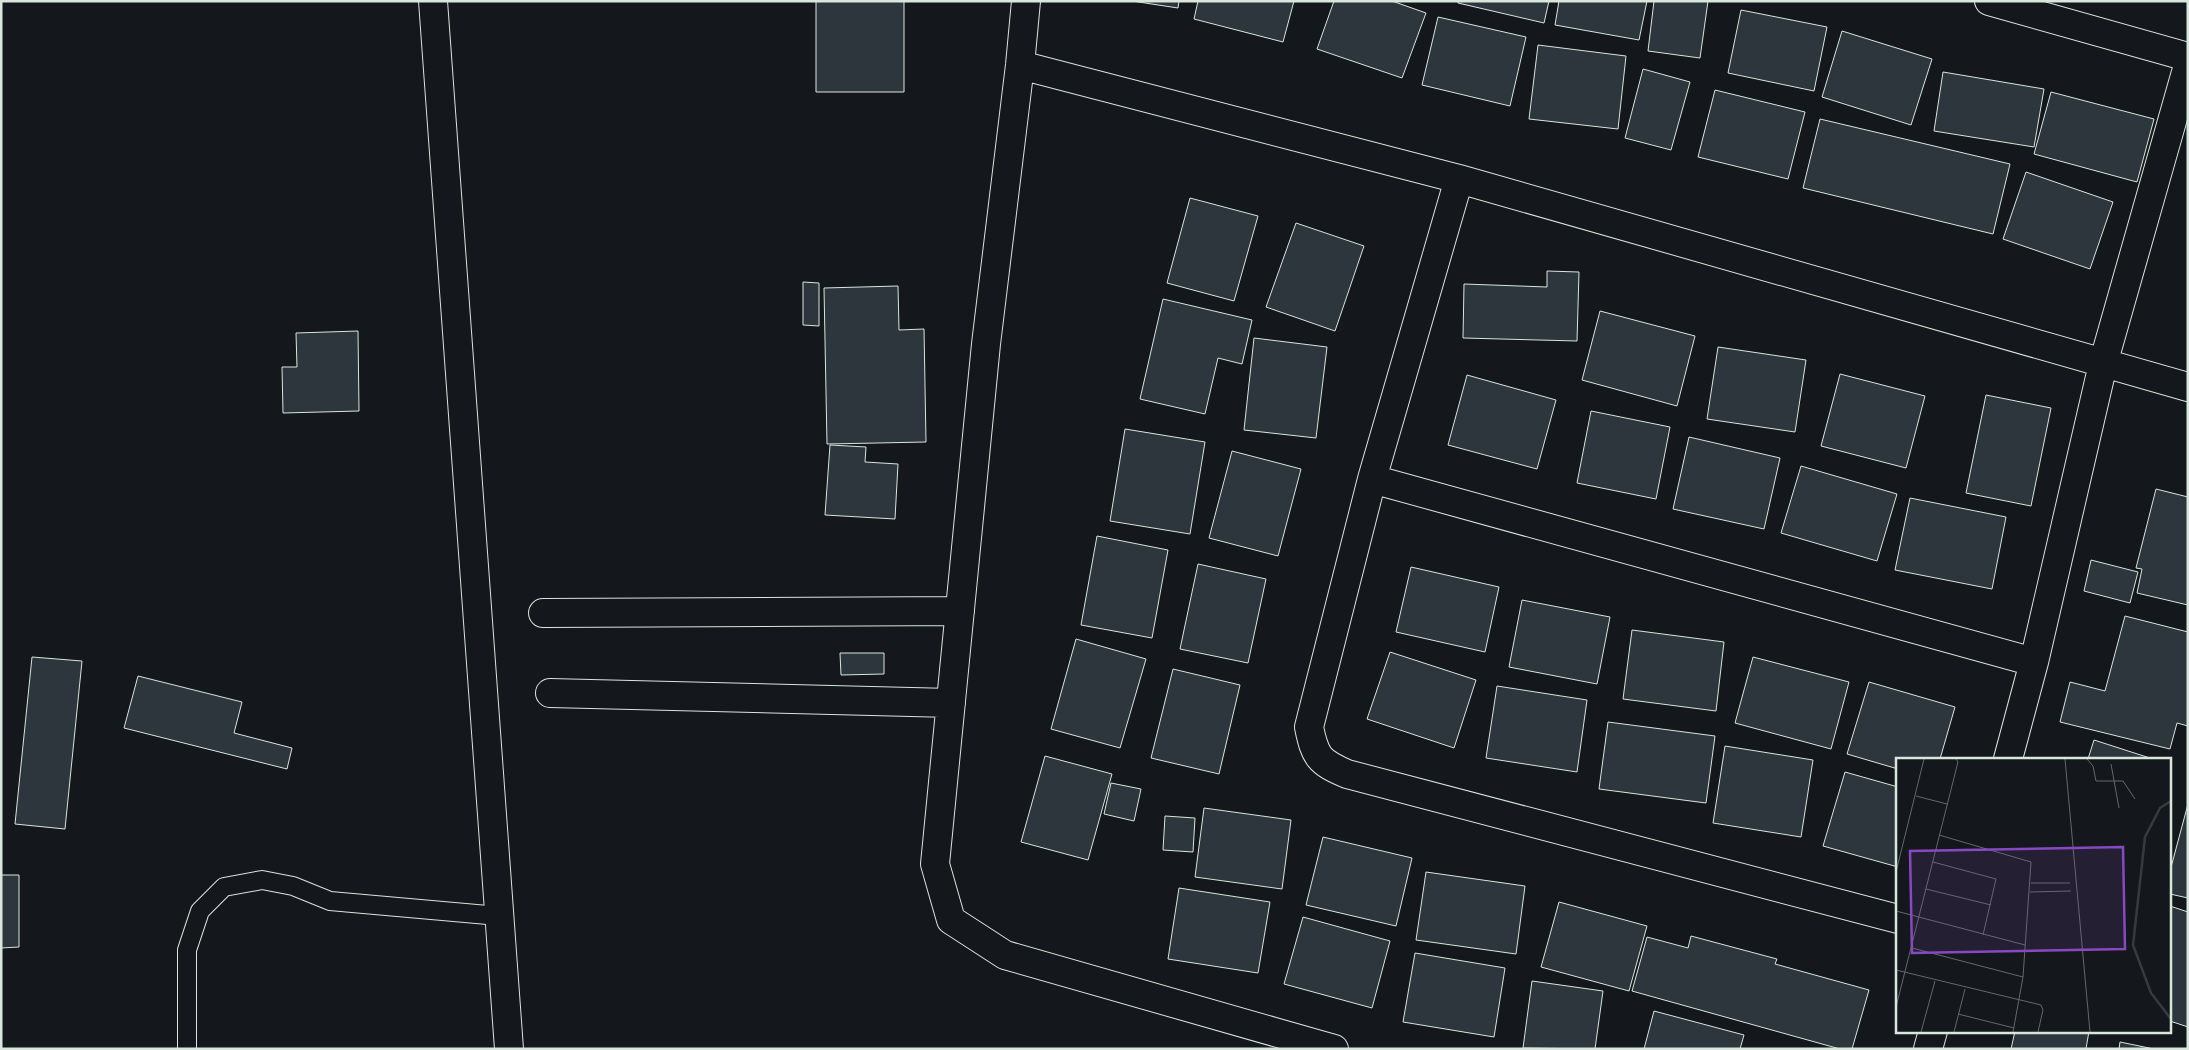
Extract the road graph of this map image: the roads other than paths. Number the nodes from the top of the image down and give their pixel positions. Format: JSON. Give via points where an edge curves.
{"nodes":[{"id":1,"x":433,"y":1,"type":"edge"},
{"id":2,"x":1026,"y":1,"type":"edge"},
{"id":3,"x":1989,"y":1,"type":"edge"},
{"id":4,"x":2188,"y":57,"type":"edge"},
{"id":5,"x":1020,"y":65,"type":"junction"},
{"id":6,"x":2188,"y":65,"type":"edge"},
{"id":7,"x":1459,"y":179,"type":"junction"},
{"id":8,"x":2103,"y":364,"type":"junction"},
{"id":9,"x":2188,"y":387,"type":"edge"},
{"id":10,"x":1372,"y":479,"type":"junction"},
{"id":11,"x":960,"y":611,"type":"junction"},
{"id":12,"x":542,"y":613,"type":"dead end"},
{"id":13,"x":2034,"y":662,"type":"junction"},
{"id":14,"x":550,"y":693,"type":"dead end"},
{"id":15,"x":951,"y":703,"type":"junction"},
{"id":16,"x":2008,"y":758,"type":"edge"},
{"id":17,"x":499,"y":916,"type":"junction"},
{"id":18,"x":1896,"y":918,"type":"edge"},
{"id":19,"x":1933,"y":1032,"type":"edge"},
{"id":20,"x":187,"y":1049,"type":"edge"},
{"id":21,"x":508,"y":1049,"type":"edge"},
{"id":22,"x":1334,"y":1049,"type":"edge"},
{"id":23,"x":1928,"y":1049,"type":"edge"}],
"edges":[{"from":1,"to":17,"type":"street"},
{"from":2,"to":5,"type":"street"},
{"from":3,"to":4,"type":"street"},
{"from":5,"to":7,"type":"street"},
{"from":5,"to":11,"type":"street","via":[[986,344]]},
{"from":6,"to":8,"type":"street"},
{"from":7,"to":8,"type":"street"},
{"from":7,"to":10,"type":"street"},
{"from":8,"to":9,"type":"street"},
{"from":8,"to":13,"type":"street"},
{"from":10,"to":13,"type":"street"},
{"from":10,"to":18,"type":"street","via":[[1309,727],[1314,749],[1327,765],[1347,774]]},
{"from":11,"to":12,"type":"street"},
{"from":11,"to":15,"type":"street"},
{"from":13,"to":16,"type":"street"},
{"from":14,"to":15,"type":"street"},
{"from":15,"to":22,"type":"street","via":[[935,864],[951,920],[1005,955]]},
{"from":17,"to":20,"type":"lane","via":[[330,901],[293,886],[262,880],[224,887],[200,911],[187,950]]},
{"from":17,"to":21,"type":"street"},
{"from":19,"to":23,"type":"street"}]}
